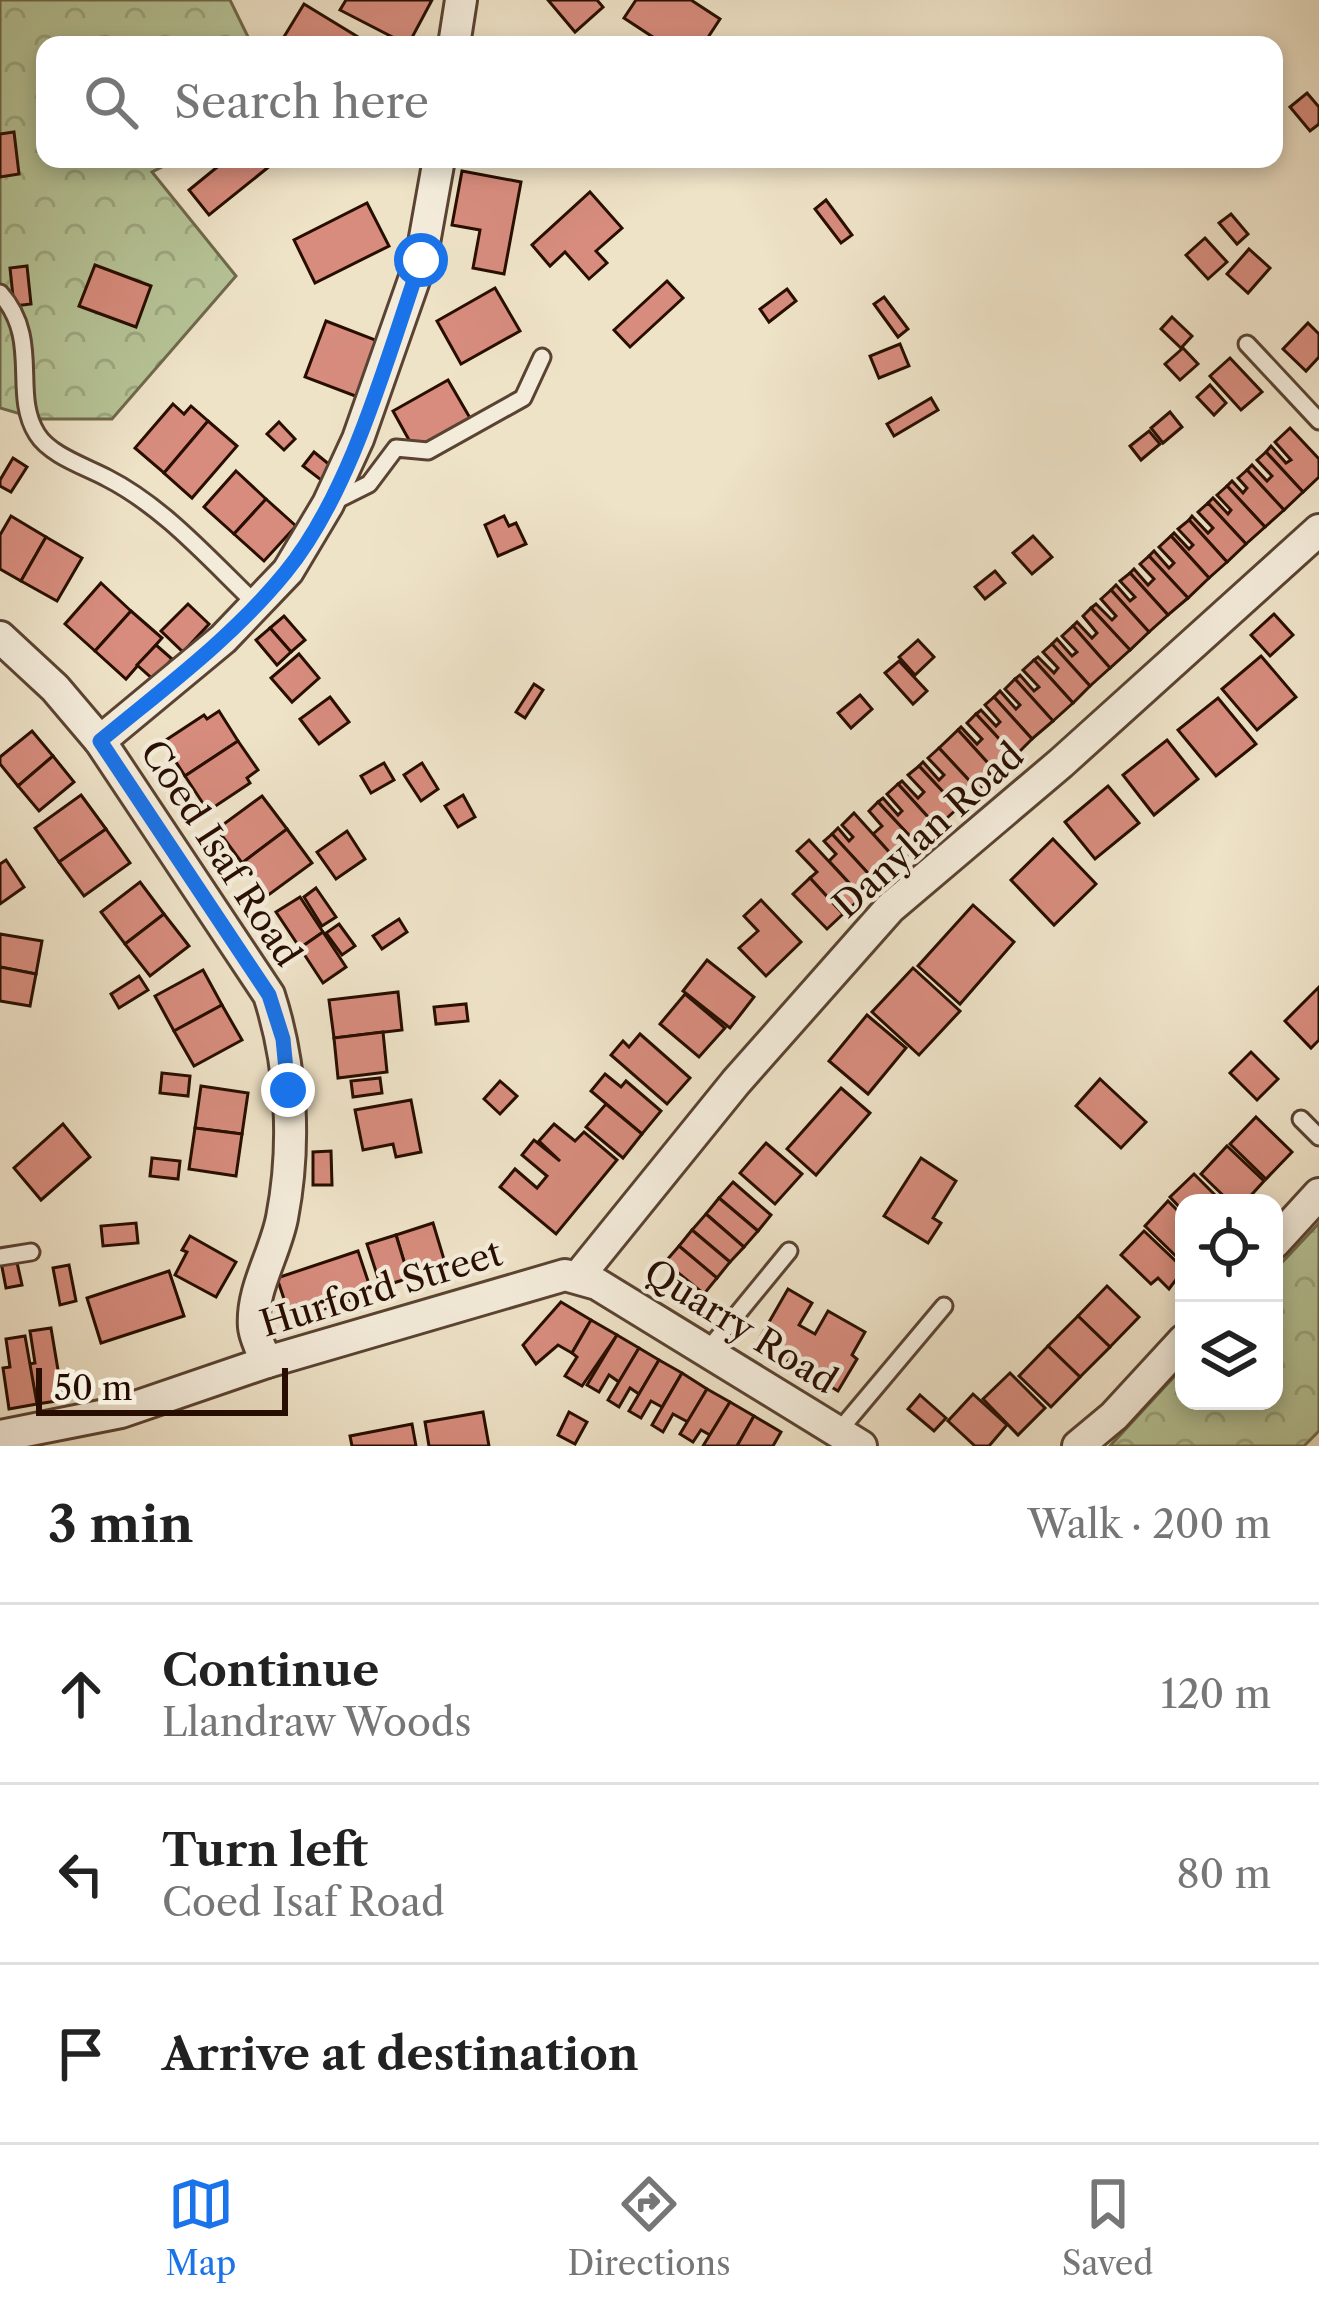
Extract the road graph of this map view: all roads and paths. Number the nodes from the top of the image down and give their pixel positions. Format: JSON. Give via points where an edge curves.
{"nodes":[{"id":1,"x":460,"y":0,"type":"edge"},
{"id":2,"x":455,"y":36,"type":"edge"},
{"id":3,"x":437,"y":168,"type":"edge"},
{"id":4,"x":0,"y":293,"type":"edge"},
{"id":5,"x":1247,"y":344,"type":"dead end"},
{"id":6,"x":542,"y":357,"type":"dead end"},
{"id":7,"x":1319,"y":421,"type":"edge"},
{"id":8,"x":328,"y":504,"type":"junction"},
{"id":9,"x":1319,"y":530,"type":"edge"},
{"id":10,"x":256,"y":604,"type":"junction"},
{"id":11,"x":0,"y":637,"type":"edge"},
{"id":12,"x":100,"y":741,"type":"junction"},
{"id":13,"x":1301,"y":1120,"type":"dead end"},
{"id":14,"x":1319,"y":1137,"type":"edge"},
{"id":15,"x":1319,"y":1194,"type":"edge"},
{"id":16,"x":1283,"y":1233,"type":"edge"},
{"id":17,"x":789,"y":1251,"type":"dead end"},
{"id":18,"x":31,"y":1252,"type":"dead end"},
{"id":19,"x":0,"y":1257,"type":"edge"},
{"id":20,"x":578,"y":1277,"type":"junction"},
{"id":21,"x":944,"y":1306,"type":"dead end"},
{"id":22,"x":1175,"y":1350,"type":"edge"},
{"id":23,"x":706,"y":1351,"type":"junction"},
{"id":24,"x":267,"y":1362,"type":"junction"},
{"id":25,"x":0,"y":1436,"type":"edge"},
{"id":26,"x":850,"y":1439,"type":"edge"},
{"id":27,"x":1078,"y":1446,"type":"edge"}],
"edges":[{"from":1,"to":2,"type":"street"},
{"from":3,"to":8,"type":"street","via":[[421,260]]},
{"from":4,"to":10,"type":"lane","via":[[25,343],[33,428],[45,445],[127,488]]},
{"from":5,"to":7,"type":"lane"},
{"from":6,"to":8,"type":"lane","via":[[523,398],[428,451],[396,448],[369,484]]},
{"from":8,"to":10,"type":"street","via":[[288,571]]},
{"from":9,"to":20,"type":"street","name":"Danylan Road","via":[[890,908]]},
{"from":10,"to":12,"type":"street"},
{"from":11,"to":12,"type":"street","name":"Coed Isaf Road"},
{"from":12,"to":24,"type":"street","name":"Coed Isaf Road","via":[[243,952],[283,1039],[289,1164],[254,1329]]},
{"from":13,"to":14,"type":"lane"},
{"from":15,"to":16,"type":"street"},
{"from":17,"to":23,"type":"lane"},
{"from":18,"to":19,"type":"lane"},
{"from":20,"to":23,"type":"street","name":"Quarry Road"},
{"from":20,"to":24,"type":"street","name":"Hurford Street","via":[[545,1278]]},
{"from":21,"to":26,"type":"lane"},
{"from":22,"to":27,"type":"street"},
{"from":23,"to":26,"type":"street","name":"Quarry Road"},
{"from":24,"to":25,"type":"street","name":"Hurford Street","via":[[121,1412]]}]}
